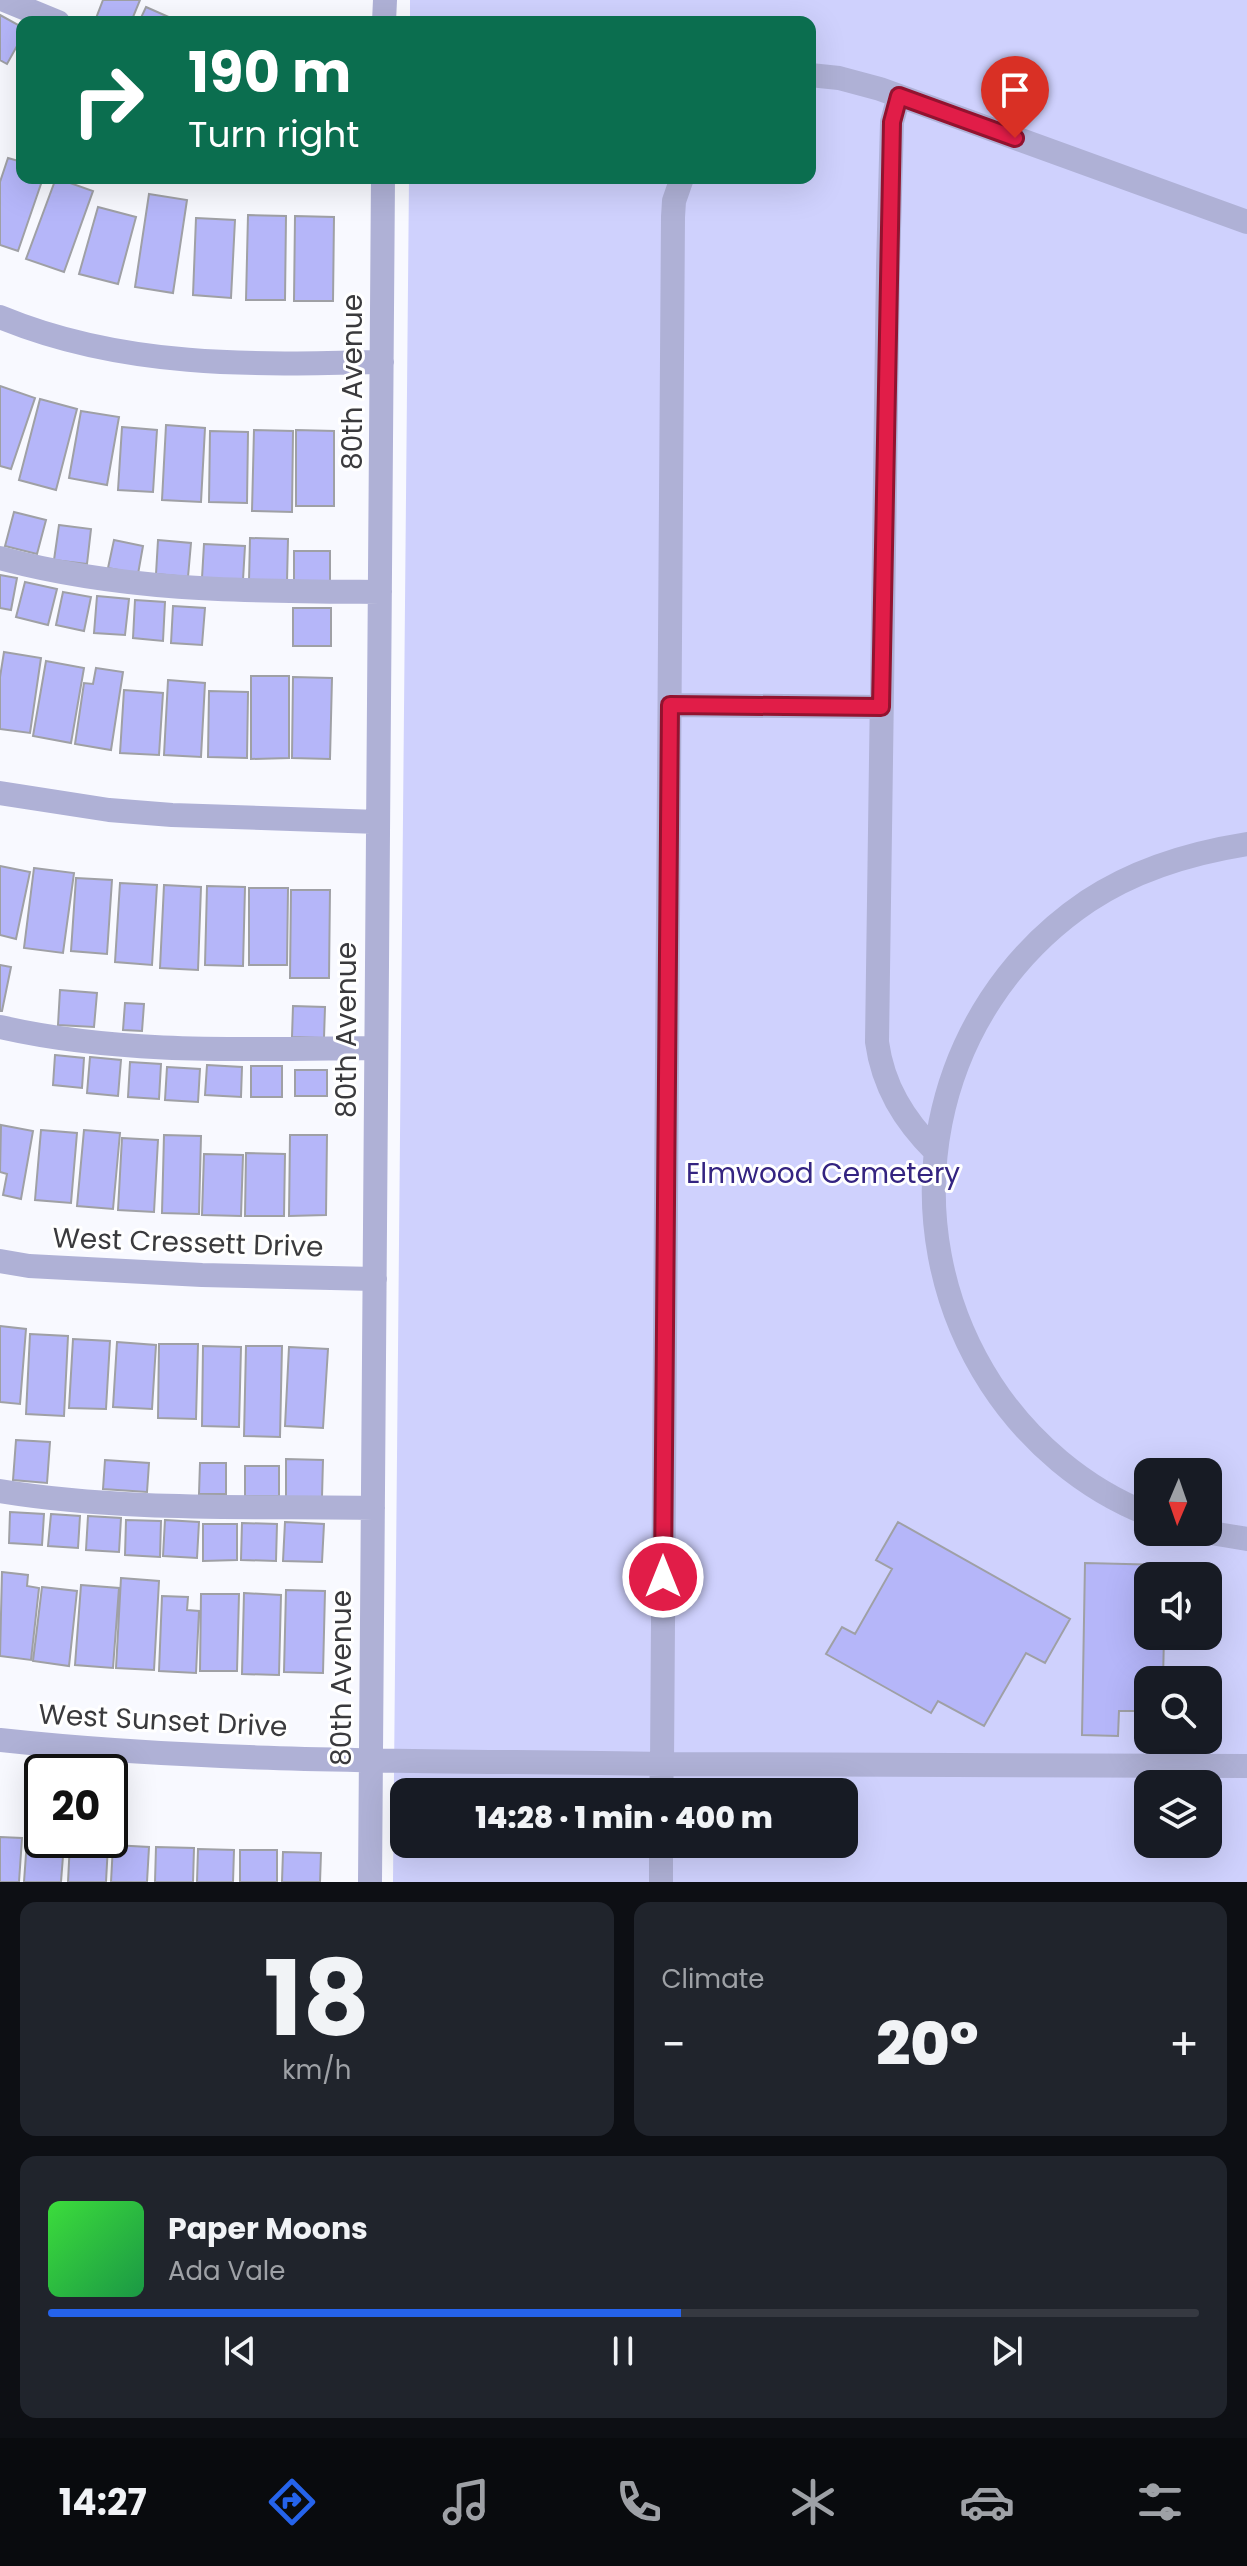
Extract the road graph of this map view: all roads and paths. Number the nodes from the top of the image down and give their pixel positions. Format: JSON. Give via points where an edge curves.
{"nodes":[{"id":1,"x":4,"y":0,"type":"edge"},
{"id":2,"x":43,"y":16,"type":"edge"},
{"id":3,"x":816,"y":76,"type":"edge"},
{"id":4,"x":899,"y":96,"type":"junction"},
{"id":5,"x":383,"y":184,"type":"edge"},
{"id":6,"x":680,"y":184,"type":"edge"},
{"id":7,"x":1247,"y":222,"type":"edge"},
{"id":8,"x":0,"y":317,"type":"edge"},
{"id":9,"x":382,"y":362,"type":"junction"},
{"id":10,"x":0,"y":558,"type":"edge"},
{"id":11,"x":380,"y":592,"type":"junction"},
{"id":12,"x":670,"y":705,"type":"junction"},
{"id":13,"x":881,"y":707,"type":"junction"},
{"id":14,"x":0,"y":793,"type":"edge"},
{"id":15,"x":378,"y":822,"type":"junction"},
{"id":16,"x":1247,"y":844,"type":"edge"},
{"id":17,"x":0,"y":1027,"type":"edge"},
{"id":18,"x":376,"y":1048,"type":"junction"},
{"id":19,"x":935,"y":1151,"type":"junction"},
{"id":20,"x":0,"y":1261,"type":"edge"},
{"id":21,"x":375,"y":1279,"type":"junction"},
{"id":22,"x":0,"y":1491,"type":"edge"},
{"id":23,"x":1134,"y":1507,"type":"edge"},
{"id":24,"x":373,"y":1508,"type":"junction"},
{"id":25,"x":1222,"y":1535,"type":"edge"},
{"id":26,"x":1247,"y":1539,"type":"edge"},
{"id":27,"x":0,"y":1740,"type":"edge"},
{"id":28,"x":371,"y":1759,"type":"junction"},
{"id":29,"x":662,"y":1764,"type":"junction"},
{"id":30,"x":1247,"y":1766,"type":"edge"},
{"id":31,"x":662,"y":1778,"type":"edge"},
{"id":32,"x":661,"y":1858,"type":"edge"},
{"id":33,"x":370,"y":1882,"type":"edge"},
{"id":34,"x":661,"y":1882,"type":"edge"}],
"edges":[{"from":1,"to":2,"type":"street"},
{"from":3,"to":4,"type":"street"},
{"from":4,"to":7,"type":"street"},
{"from":4,"to":13,"type":"street","via":[[891,149]]},
{"from":5,"to":9,"type":"street","name":"80th Avenue"},
{"from":6,"to":12,"type":"street","via":[[673,217]]},
{"from":8,"to":9,"type":"street","via":[[62,339],[138,356],[267,365]]},
{"from":9,"to":11,"type":"street","name":"80th Avenue"},
{"from":10,"to":11,"type":"street","via":[[133,584]]},
{"from":11,"to":15,"type":"street","name":"80th Avenue"},
{"from":12,"to":13,"type":"street"},
{"from":12,"to":29,"type":"street"},
{"from":13,"to":19,"type":"street","via":[[877,1042],[891,1092]]},
{"from":14,"to":15,"type":"street","via":[[172,815]]},
{"from":15,"to":18,"type":"street","name":"80th Avenue"},
{"from":16,"to":19,"type":"street","via":[[1180,858],[1126,879],[1054,927],[996,991],[973,1028],[943,1109]]},
{"from":17,"to":18,"type":"street","via":[[161,1047]]},
{"from":18,"to":21,"type":"street","name":"80th Avenue"},
{"from":19,"to":23,"type":"street","via":[[936,1239],[954,1310],[978,1364],[1002,1400],[1063,1464]]},
{"from":20,"to":21,"type":"street","name":"West Cressett Drive"},
{"from":21,"to":24,"type":"street","name":"80th Avenue"},
{"from":22,"to":24,"type":"street","via":[[161,1505]]},
{"from":24,"to":28,"type":"street","name":"80th Avenue"},
{"from":25,"to":26,"type":"street"},
{"from":27,"to":28,"type":"street","name":"West Sunset Drive","via":[[206,1757]]},
{"from":28,"to":29,"type":"street","name":"West Sunset Drive"},
{"from":28,"to":33,"type":"street","name":"80th Avenue"},
{"from":29,"to":30,"type":"street","name":"West Sunset Drive"},
{"from":29,"to":31,"type":"street"},
{"from":32,"to":34,"type":"street"}]}
